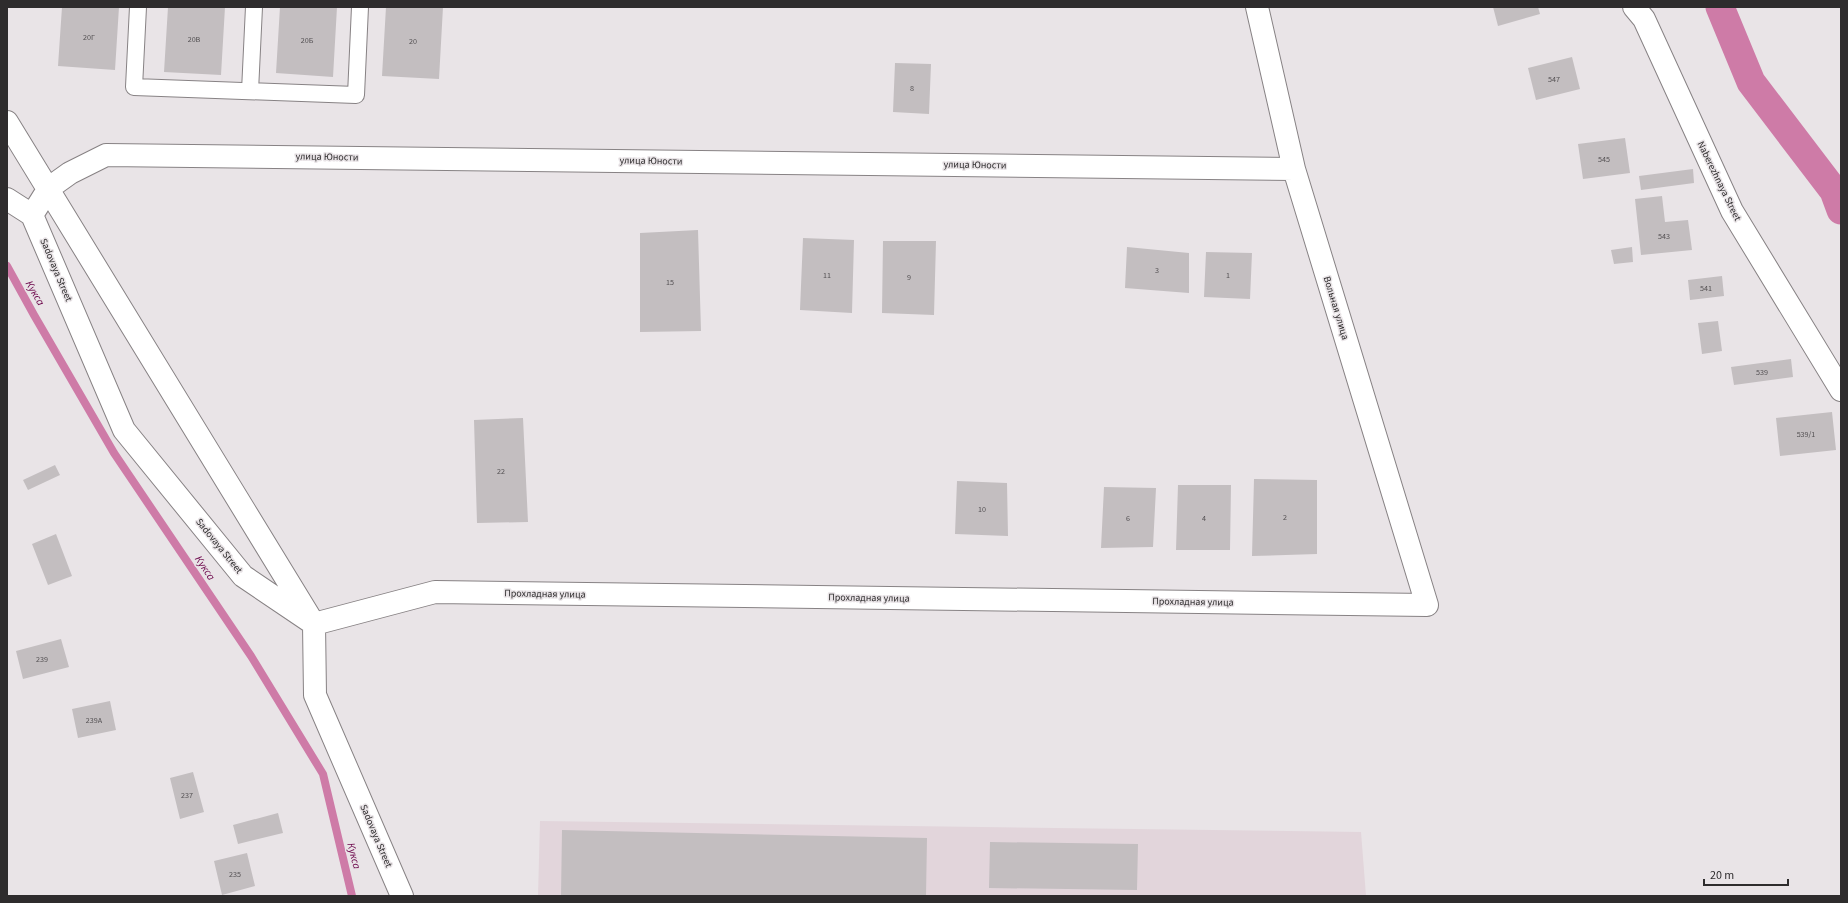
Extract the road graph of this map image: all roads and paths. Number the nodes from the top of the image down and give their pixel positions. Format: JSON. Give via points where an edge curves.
{"nodes":[{"id":1,"x":138,"y":7,"type":"edge"},
{"id":2,"x":254,"y":7,"type":"edge"},
{"id":3,"x":360,"y":7,"type":"edge"},
{"id":4,"x":1257,"y":7,"type":"edge"},
{"id":5,"x":1634,"y":7,"type":"edge"},
{"id":6,"x":250,"y":91,"type":"junction"},
{"id":7,"x":7,"y":122,"type":"edge"},
{"id":8,"x":1294,"y":169,"type":"junction"},
{"id":9,"x":49,"y":188,"type":"junction"},
{"id":10,"x":7,"y":200,"type":"edge"},
{"id":11,"x":32,"y":215,"type":"junction"},
{"id":12,"x":1841,"y":390,"type":"edge"},
{"id":13,"x":1427,"y":605,"type":"joint"},
{"id":14,"x":314,"y":624,"type":"junction"},
{"id":15,"x":402,"y":896,"type":"edge"}],
"edges":[{"from":1,"to":6,"type":"lane","via":[[134,87]]},
{"from":2,"to":6,"type":"lane"},
{"from":3,"to":6,"type":"lane","via":[[356,95]]},
{"from":4,"to":8,"type":"street","name":"Вольная улица"},
{"from":5,"to":12,"type":"street","name":"Naberezhnaya Street","via":[[1644,19],[1732,211]]},
{"from":7,"to":9,"type":"street"},
{"from":8,"to":9,"type":"street","name":"улица Юности","via":[[106,155],[70,173]]},
{"from":8,"to":13,"type":"street","name":"Вольная улица"},
{"from":9,"to":11,"type":"street","name":"улица Юности"},
{"from":9,"to":14,"type":"street"},
{"from":10,"to":11,"type":"street"},
{"from":11,"to":14,"type":"street","name":"Sadovaya Street","via":[[124,430],[243,576]]},
{"from":13,"to":14,"type":"street","name":"Прохладная улица","via":[[434,592]]},
{"from":14,"to":15,"type":"street","name":"Sadovaya Street","via":[[315,695]]}]}
